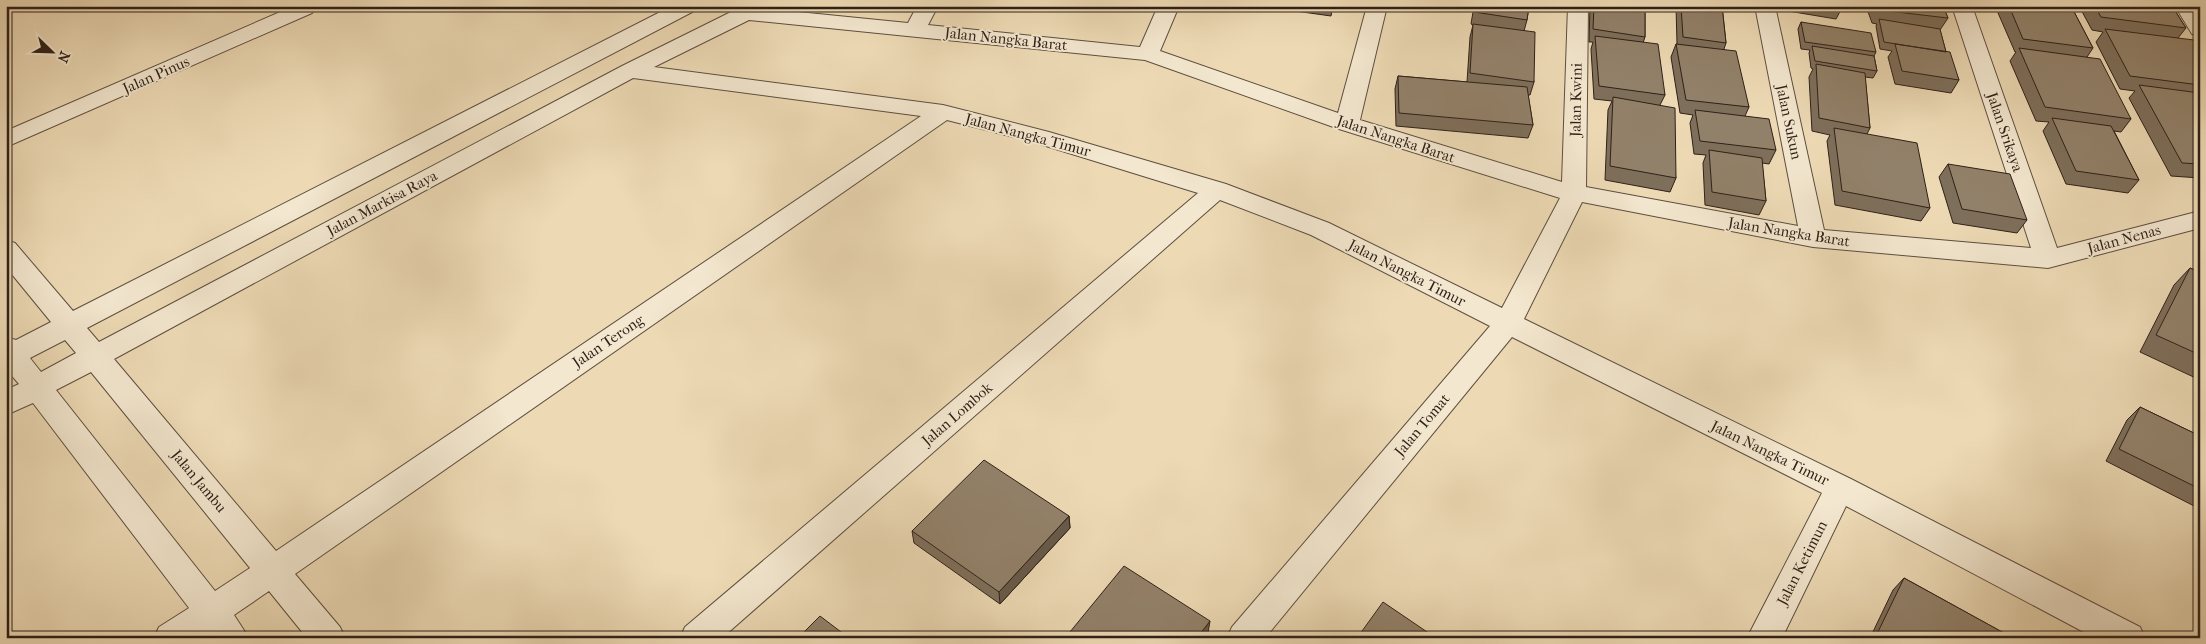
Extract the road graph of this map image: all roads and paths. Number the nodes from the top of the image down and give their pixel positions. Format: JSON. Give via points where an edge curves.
{"nodes":[{"id":1,"x":689,"y":6,"type":"edge"},
{"id":2,"x":928,"y":6,"type":"edge"},
{"id":3,"x":1169,"y":6,"type":"edge"},
{"id":4,"x":1377,"y":6,"type":"edge"},
{"id":5,"x":1578,"y":6,"type":"edge"},
{"id":6,"x":1765,"y":6,"type":"edge"},
{"id":7,"x":1962,"y":6,"type":"edge"},
{"id":8,"x":2185,"y":6,"type":"edge"},
{"id":9,"x":305,"y":9,"type":"dead end"},
{"id":10,"x":753,"y":10,"type":"edge"},
{"id":11,"x":2200,"y":29,"type":"edge"},
{"id":12,"x":915,"y":30,"type":"junction"},
{"id":13,"x":1148,"y":54,"type":"junction"},
{"id":14,"x":630,"y":71,"type":"junction"},
{"id":15,"x":943,"y":112,"type":"junction"},
{"id":16,"x":1347,"y":124,"type":"junction"},
{"id":17,"x":6,"y":140,"type":"edge"},
{"id":18,"x":1217,"y":190,"type":"junction"},
{"id":19,"x":1574,"y":194,"type":"junction"},
{"id":20,"x":2200,"y":219,"type":"edge"},
{"id":21,"x":1813,"y":238,"type":"junction"},
{"id":22,"x":6,"y":249,"type":"edge"},
{"id":23,"x":2048,"y":258,"type":"junction"},
{"id":24,"x":1508,"y":324,"type":"junction"},
{"id":25,"x":69,"y":325,"type":"junction"},
{"id":26,"x":8,"y":353,"type":"edge"},
{"id":27,"x":95,"y":357,"type":"junction"},
{"id":28,"x":37,"y":387,"type":"junction"},
{"id":29,"x":6,"y":404,"type":"edge"},
{"id":30,"x":1840,"y":488,"type":"junction"},
{"id":31,"x":273,"y":571,"type":"junction"},
{"id":32,"x":211,"y":611,"type":"junction"},
{"id":33,"x":171,"y":638,"type":"edge"},
{"id":34,"x":232,"y":638,"type":"edge"},
{"id":35,"x":328,"y":638,"type":"edge"},
{"id":36,"x":698,"y":638,"type":"edge"},
{"id":37,"x":1244,"y":638,"type":"edge"},
{"id":38,"x":1764,"y":638,"type":"edge"},
{"id":39,"x":2128,"y":638,"type":"edge"}],
"edges":[{"from":1,"to":25,"type":"street"},
{"from":2,"to":12,"type":"street"},
{"from":3,"to":13,"type":"street"},
{"from":4,"to":16,"type":"street"},
{"from":5,"to":19,"type":"street","name":"Jalan Kwini"},
{"from":6,"to":21,"type":"street","name":"Jalan Sukun"},
{"from":7,"to":23,"type":"street","name":"Jalan Srikaya"},
{"from":8,"to":11,"type":"street"},
{"from":9,"to":17,"type":"street","name":"Jalan Pinus"},
{"from":10,"to":12,"type":"street","name":"Jalan Nangka Barat"},
{"from":10,"to":14,"type":"street","name":"Jalan Markisa Raya"},
{"from":12,"to":13,"type":"street","name":"Jalan Nangka Barat"},
{"from":13,"to":16,"type":"street","name":"Jalan Nangka Barat"},
{"from":14,"to":15,"type":"street","name":"Jalan Nangka Timur"},
{"from":14,"to":27,"type":"street","name":"Jalan Markisa Raya"},
{"from":15,"to":18,"type":"street","name":"Jalan Nangka Timur"},
{"from":15,"to":31,"type":"street","name":"Jalan Terong"},
{"from":16,"to":19,"type":"street","name":"Jalan Nangka Barat"},
{"from":18,"to":24,"type":"street","name":"Jalan Nangka Timur","via":[[1320,229]]},
{"from":18,"to":36,"type":"street","name":"Jalan Lombok"},
{"from":19,"to":21,"type":"street","name":"Jalan Nangka Barat"},
{"from":19,"to":24,"type":"street","name":"Jalan Tomat"},
{"from":20,"to":23,"type":"street","name":"Jalan Nenas"},
{"from":21,"to":23,"type":"street","name":"Jalan Nangka Barat"},
{"from":22,"to":25,"type":"street","name":"Jalan Jambu"},
{"from":24,"to":30,"type":"street","name":"Jalan Nangka Timur"},
{"from":24,"to":37,"type":"street","name":"Jalan Tomat"},
{"from":25,"to":26,"type":"street"},
{"from":25,"to":27,"type":"street","name":"Jalan Jambu"},
{"from":26,"to":28,"type":"street"},
{"from":27,"to":28,"type":"street","name":"Jalan Markisa Raya"},
{"from":27,"to":31,"type":"street","name":"Jalan Jambu"},
{"from":28,"to":29,"type":"street","name":"Jalan Markisa Raya"},
{"from":28,"to":32,"type":"street"},
{"from":30,"to":38,"type":"street","name":"Jalan Ketimun"},
{"from":30,"to":39,"type":"street","name":"Jalan Nangka Timur"},
{"from":31,"to":32,"type":"street","name":"Jalan Terong"},
{"from":31,"to":35,"type":"street","name":"Jalan Jambu"},
{"from":32,"to":33,"type":"street","name":"Jalan Terong"},
{"from":32,"to":34,"type":"street"}]}
